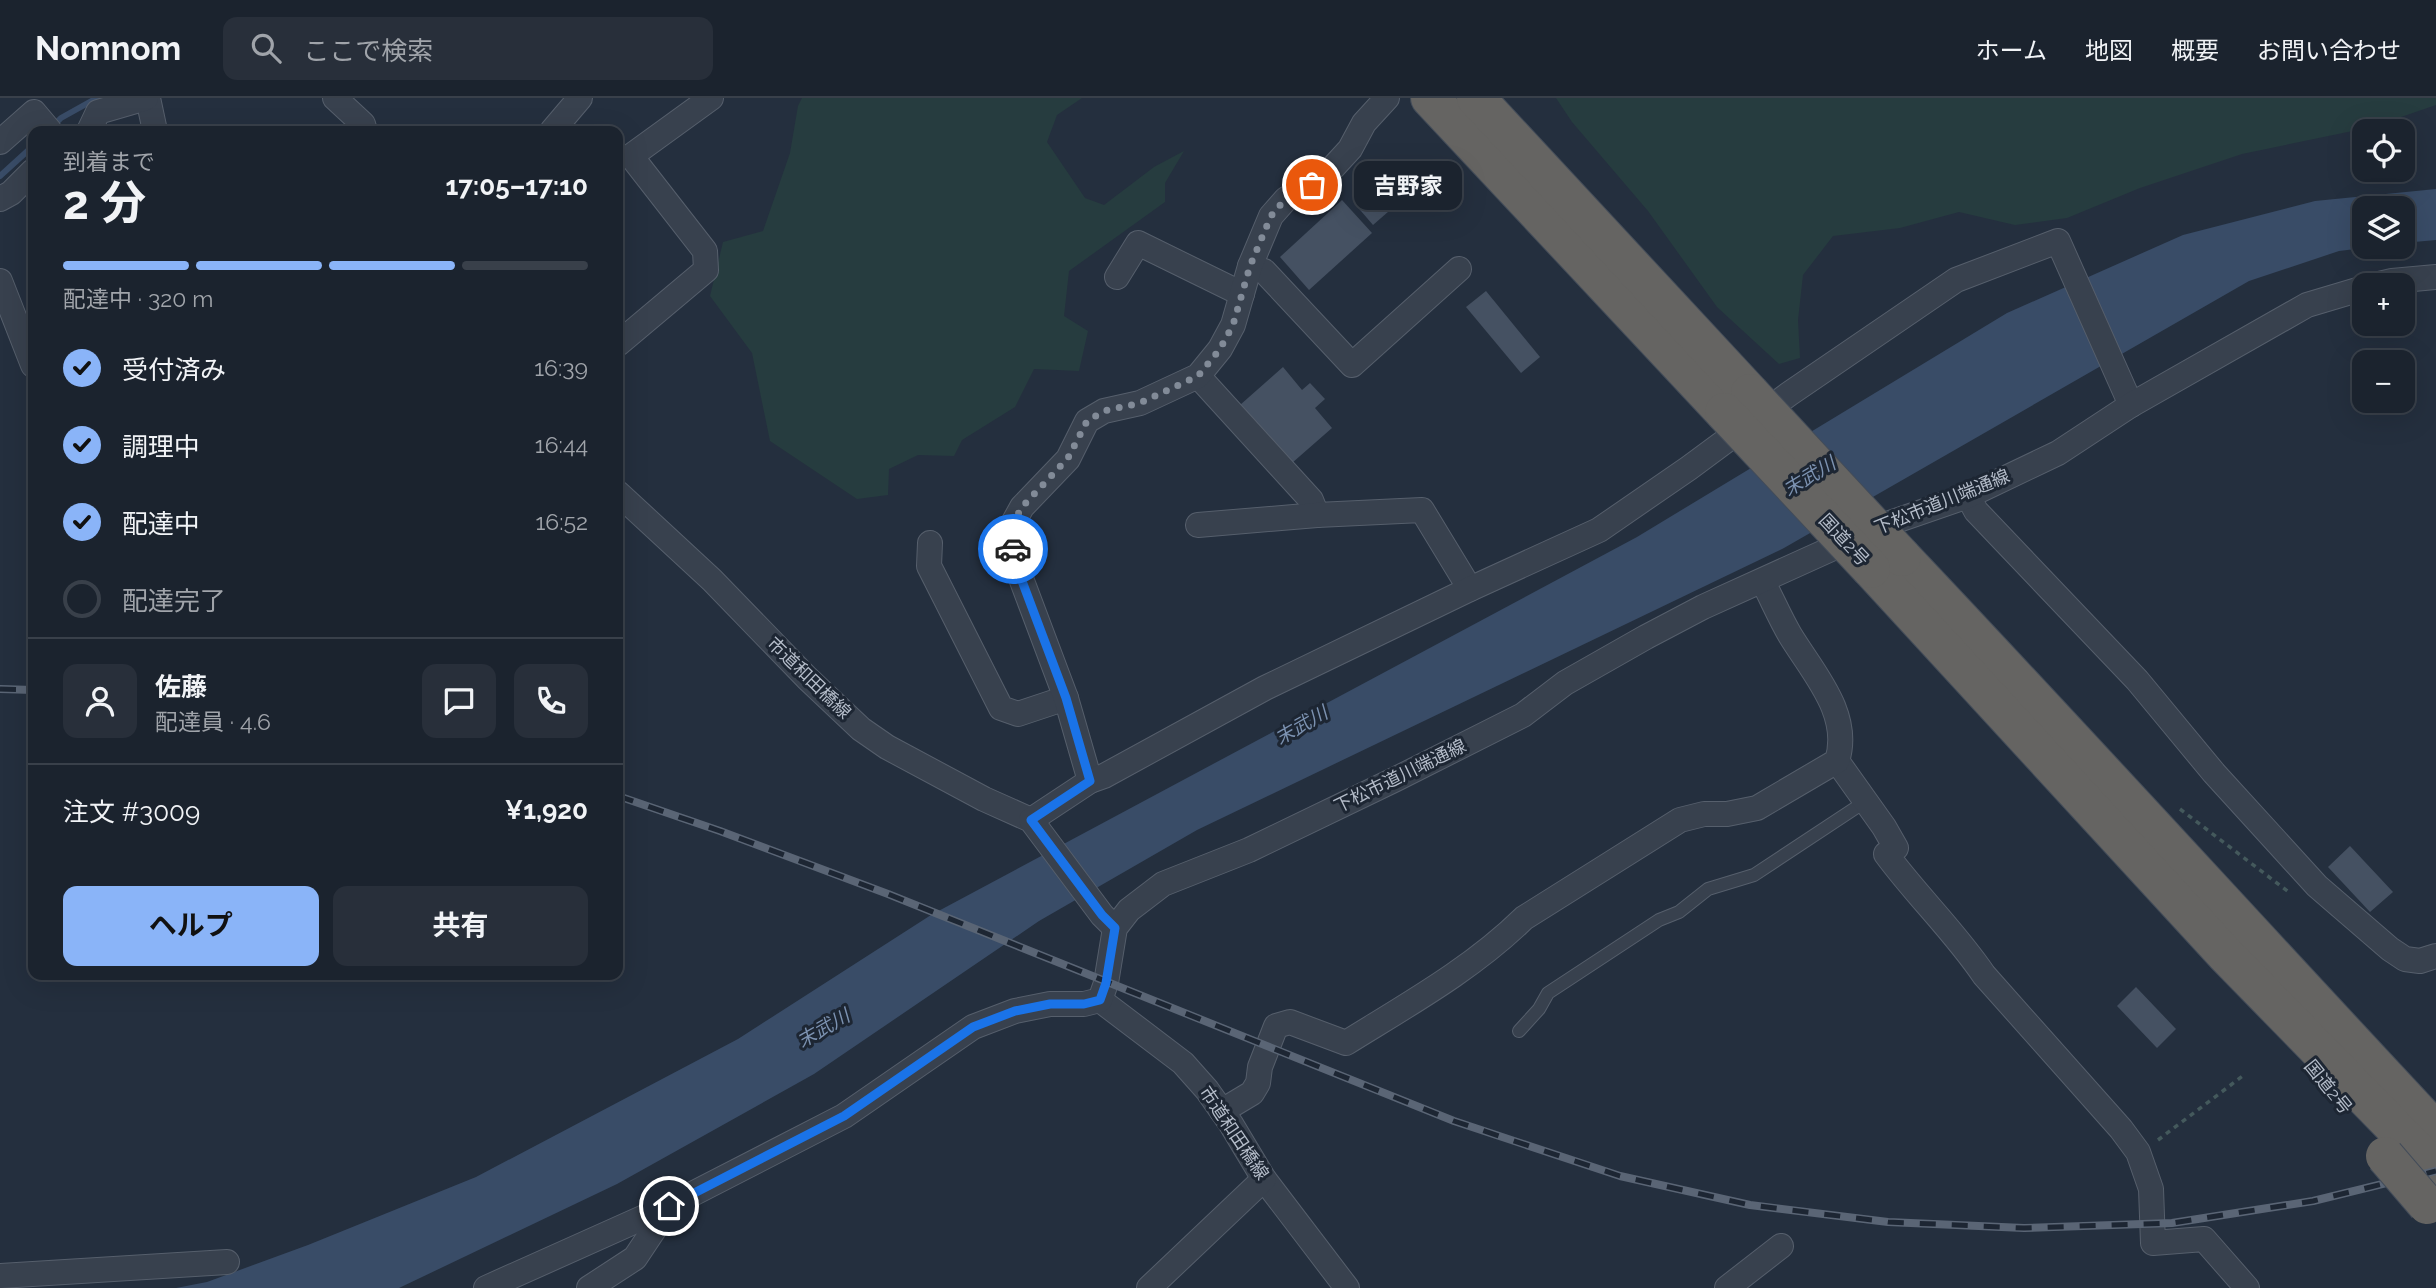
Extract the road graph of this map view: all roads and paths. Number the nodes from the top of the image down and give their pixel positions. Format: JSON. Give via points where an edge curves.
{"nodes":[{"id":1,"x":147,"y":98,"type":"edge"},
{"id":2,"x":335,"y":98,"type":"edge"},
{"id":3,"x":580,"y":98,"type":"edge"},
{"id":4,"x":710,"y":98,"type":"edge"},
{"id":5,"x":1430,"y":98,"type":"edge"},
{"id":6,"x":1476,"y":98,"type":"edge"},
{"id":7,"x":1381,"y":105,"type":"edge"},
{"id":8,"x":45,"y":125,"type":"edge"},
{"id":9,"x":91,"y":126,"type":"edge"},
{"id":10,"x":154,"y":126,"type":"edge"},
{"id":11,"x":364,"y":126,"type":"edge"},
{"id":12,"x":556,"y":126,"type":"edge"},
{"id":13,"x":0,"y":142,"type":"edge"},
{"id":14,"x":28,"y":176,"type":"edge"},
{"id":15,"x":0,"y":199,"type":"edge"},
{"id":16,"x":1250,"y":266,"type":"junction"},
{"id":17,"x":1459,"y":269,"type":"dead end"},
{"id":18,"x":2436,"y":277,"type":"edge"},
{"id":19,"x":1117,"y":278,"type":"dead end"},
{"id":20,"x":2415,"y":279,"type":"edge"},
{"id":21,"x":0,"y":281,"type":"edge"},
{"id":22,"x":2352,"y":292,"type":"edge"},
{"id":23,"x":1242,"y":294,"type":"junction"},
{"id":24,"x":623,"y":340,"type":"edge"},
{"id":25,"x":28,"y":352,"type":"edge"},
{"id":26,"x":1198,"y":376,"type":"junction"},
{"id":27,"x":2128,"y":399,"type":"junction"},
{"id":28,"x":1737,"y":402,"type":"junction"},
{"id":29,"x":1968,"y":496,"type":"junction"},
{"id":30,"x":623,"y":498,"type":"edge"},
{"id":31,"x":1317,"y":515,"type":"junction"},
{"id":32,"x":1198,"y":525,"type":"dead end"},
{"id":33,"x":930,"y":543,"type":"dead end"},
{"id":34,"x":1763,"y":582,"type":"junction"},
{"id":35,"x":1470,"y":589,"type":"junction"},
{"id":36,"x":1066,"y":698,"type":"junction"},
{"id":37,"x":1837,"y":761,"type":"junction"},
{"id":38,"x":1090,"y":781,"type":"junction"},
{"id":39,"x":1866,"y":801,"type":"junction"},
{"id":40,"x":2175,"y":806,"type":"dead end"},
{"id":41,"x":1031,"y":820,"type":"junction"},
{"id":42,"x":2292,"y":894,"type":"dead end"},
{"id":43,"x":1109,"y":921,"type":"junction"},
{"id":44,"x":2242,"y":948,"type":"junction"},
{"id":45,"x":2436,"y":956,"type":"edge"},
{"id":46,"x":1100,"y":1000,"type":"junction"},
{"id":47,"x":1519,"y":1031,"type":"dead end"},
{"id":48,"x":2244,"y":1075,"type":"dead end"},
{"id":49,"x":2436,"y":1105,"type":"edge"},
{"id":50,"x":1222,"y":1111,"type":"junction"},
{"id":51,"x":2138,"y":1152,"type":"junction"},
{"id":52,"x":2423,"y":1171,"type":"edge"},
{"id":53,"x":1264,"y":1180,"type":"junction"},
{"id":54,"x":669,"y":1206,"type":"junction"},
{"id":55,"x":1781,"y":1246,"type":"dead end"},
{"id":56,"x":227,"y":1262,"type":"dead end"},
{"id":57,"x":0,"y":1276,"type":"edge"},
{"id":58,"x":486,"y":1288,"type":"edge"},
{"id":59,"x":589,"y":1288,"type":"edge"},
{"id":60,"x":1149,"y":1288,"type":"edge"},
{"id":61,"x":1347,"y":1288,"type":"edge"},
{"id":62,"x":1727,"y":1288,"type":"edge"},
{"id":63,"x":2247,"y":1288,"type":"edge"}],
"edges":[{"from":1,"to":9,"type":"street","via":[[98,112]]},
{"from":1,"to":10,"type":"street"},
{"from":2,"to":11,"type":"street"},
{"from":3,"to":12,"type":"street"},
{"from":4,"to":24,"type":"street","via":[[631,156],[705,251],[706,270]]},
{"from":5,"to":28,"type":"highway","name":"国道2号"},
{"from":6,"to":28,"type":"highway","name":"国道2号"},
{"from":7,"to":16,"type":"street","via":[[1327,174],[1286,198],[1271,216]]},
{"from":8,"to":13,"type":"street","via":[[34,112]]},
{"from":14,"to":15,"type":"street"},
{"from":16,"to":17,"type":"street","via":[[1264,271],[1352,365]]},
{"from":16,"to":23,"type":"street"},
{"from":18,"to":20,"type":"street"},
{"from":19,"to":23,"type":"street","via":[[1138,243]]},
{"from":21,"to":25,"type":"street"},
{"from":22,"to":27,"type":"street","name":"下松市道川端通線","via":[[2307,305]]},
{"from":23,"to":26,"type":"street","via":[[1233,325]]},
{"from":26,"to":31,"type":"street","via":[[1311,500]]},
{"from":26,"to":36,"type":"street","via":[[1087,421],[1068,458],[1022,507],[1011,527],[1016,565]]},
{"from":27,"to":29,"type":"street","name":"下松市道川端通線","via":[[2058,453]]},
{"from":27,"to":35,"type":"street","via":[[2058,241],[1956,280],[1600,530]]},
{"from":28,"to":44,"type":"highway","name":"国道2号","bridge":true},
{"from":29,"to":34,"type":"street","name":"下松市道川端通線","via":[[1884,525]]},
{"from":29,"to":45,"type":"street","via":[[1976,511],[2137,680],[2317,886],[2405,959]]},
{"from":30,"to":41,"type":"street","name":"市道和田橋線","via":[[862,729],[887,747]]},
{"from":31,"to":32,"type":"street"},
{"from":31,"to":35,"type":"street","via":[[1422,510]]},
{"from":33,"to":36,"type":"street","via":[[929,566],[1001,708],[1018,714]]},
{"from":34,"to":37,"type":"street","via":[[1830,696],[1841,733]]},
{"from":34,"to":43,"type":"street","name":"下松市道川端通線","via":[[1646,637],[1566,683],[1522,715],[1406,775],[1249,850],[1163,884]]},
{"from":35,"to":38,"type":"street","via":[[1265,688]]},
{"from":36,"to":38,"type":"street"},
{"from":37,"to":39,"type":"street"},
{"from":37,"to":50,"type":"street","via":[[1758,808],[1680,820],[1524,918],[1448,978],[1346,1043],[1290,1022],[1276,1026],[1252,1093]]},
{"from":38,"to":41,"type":"street"},
{"from":39,"to":47,"type":"lane","via":[[1754,875],[1708,890],[1548,993]]},
{"from":39,"to":51,"type":"street","via":[[1896,848],[1886,854],[1911,888]]},
{"from":40,"to":42,"type":"path"},
{"from":41,"to":43,"type":"street"},
{"from":43,"to":46,"type":"street","via":[[1106,983]]},
{"from":44,"to":49,"type":"highway","name":"国道2号"},
{"from":44,"to":52,"type":"highway","name":"国道2号"},
{"from":44,"to":52,"type":"highway","name":"国道2号","via":[[2330,1091]]},
{"from":46,"to":50,"type":"street","name":"市道和田橋線","via":[[1183,1063]]},
{"from":46,"to":54,"type":"street","via":[[1015,1011],[973,1027],[844,1116]]},
{"from":48,"to":51,"type":"path"},
{"from":50,"to":53,"type":"street","name":"市道和田橋線"},
{"from":51,"to":63,"type":"street","via":[[2151,1189],[2153,1243],[2204,1239]]},
{"from":53,"to":60,"type":"street"},
{"from":53,"to":61,"type":"street","name":"市道和田橋線"},
{"from":54,"to":58,"type":"street"},
{"from":54,"to":59,"type":"street","via":[[635,1258]]},
{"from":55,"to":62,"type":"street"},
{"from":56,"to":57,"type":"street"}]}
